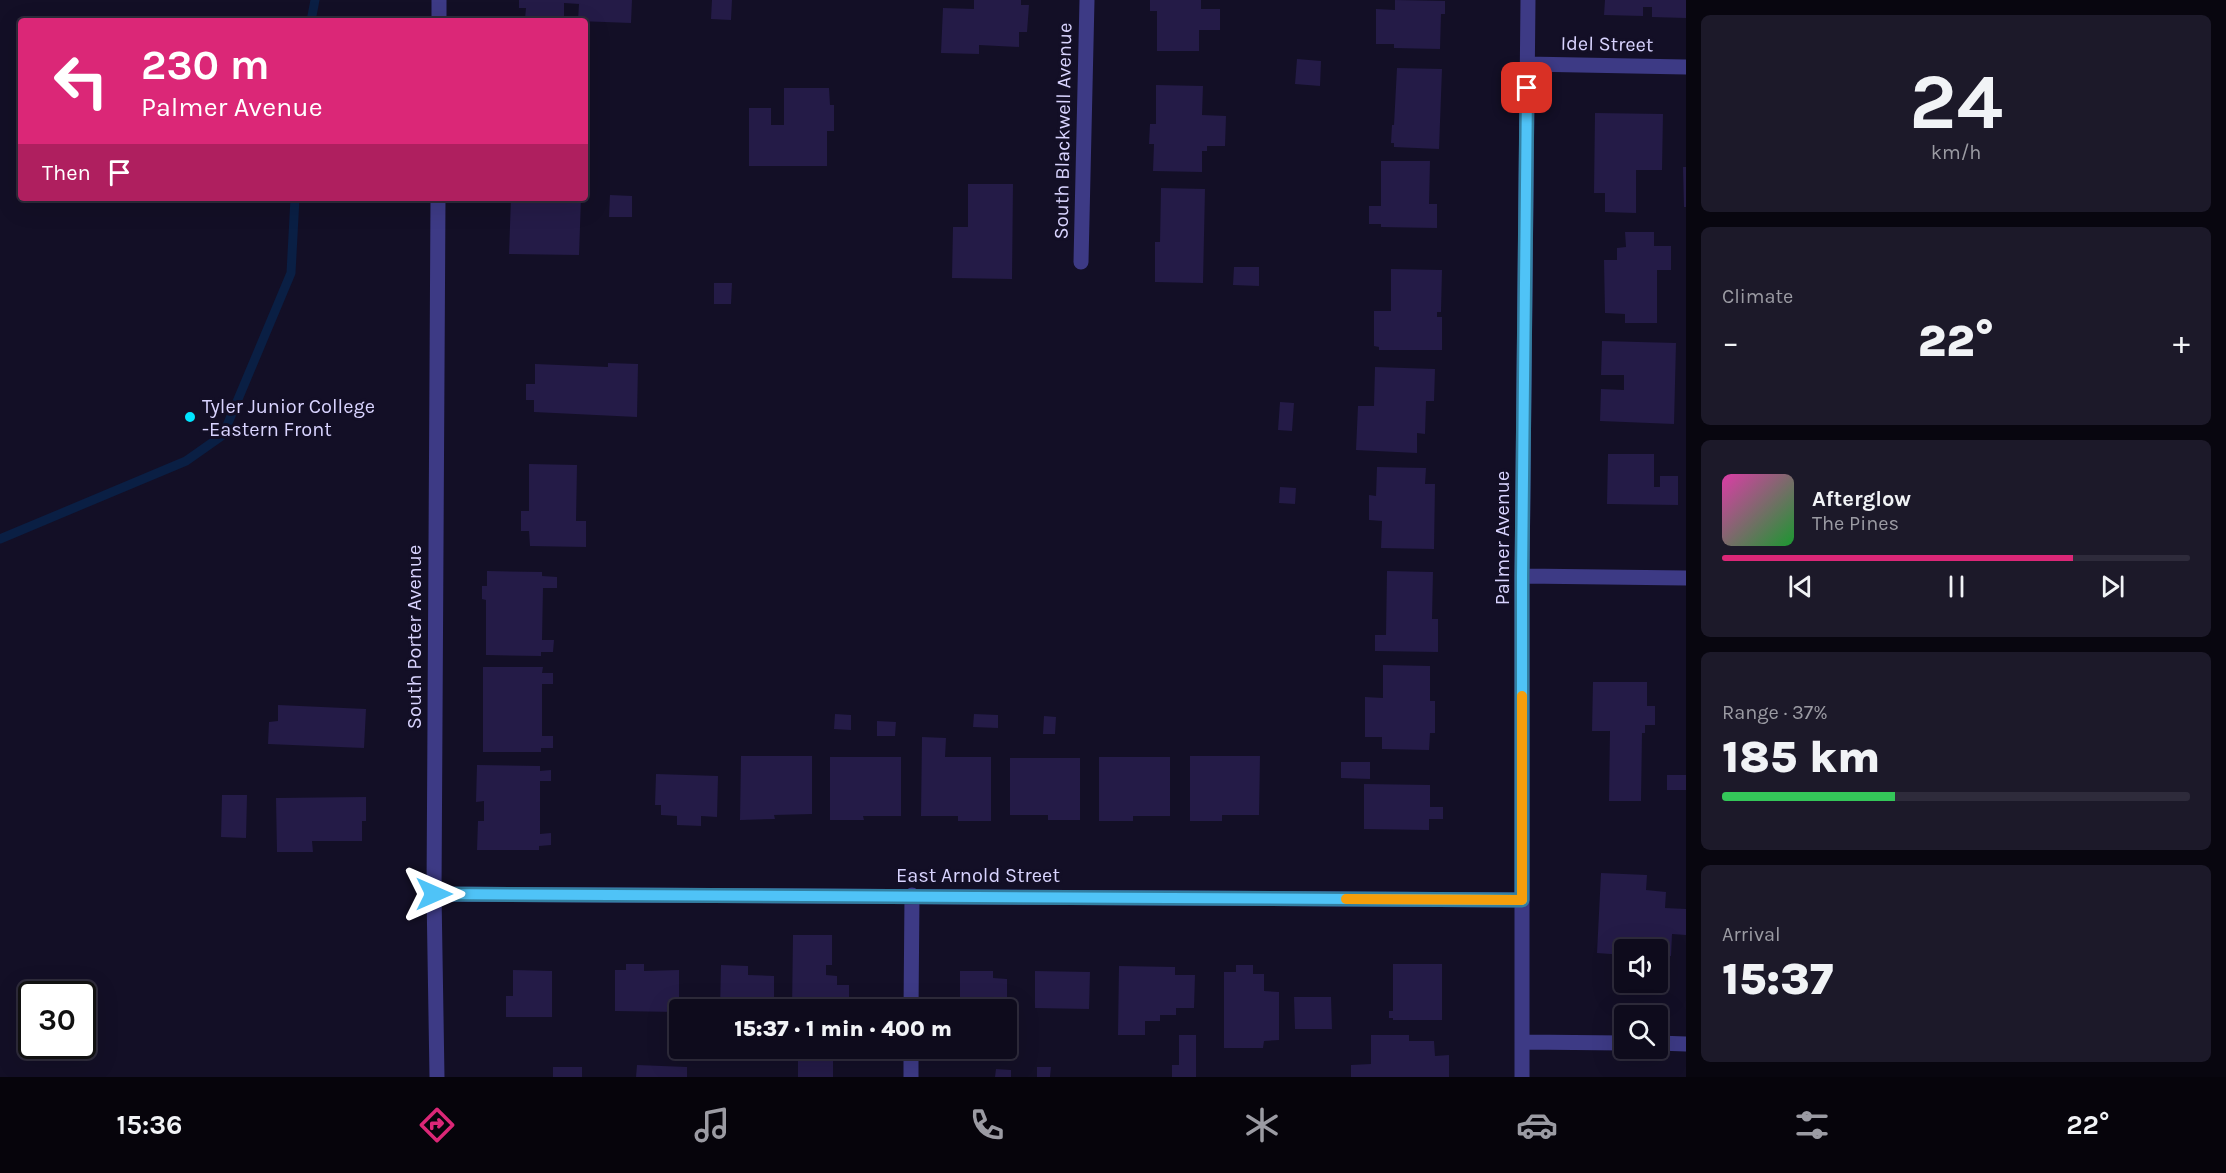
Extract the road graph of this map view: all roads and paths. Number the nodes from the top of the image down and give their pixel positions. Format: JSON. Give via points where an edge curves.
{"nodes":[{"id":1,"x":439,"y":0,"type":"edge"},
{"id":2,"x":1087,"y":0,"type":"edge"},
{"id":3,"x":1528,"y":0,"type":"edge"},
{"id":4,"x":439,"y":18,"type":"edge"},
{"id":5,"x":1527,"y":64,"type":"junction"},
{"id":6,"x":1686,"y":67,"type":"edge"},
{"id":7,"x":438,"y":201,"type":"edge"},
{"id":8,"x":1081,"y":262,"type":"dead end"},
{"id":9,"x":1522,"y":576,"type":"junction"},
{"id":10,"x":1686,"y":578,"type":"edge"},
{"id":11,"x":434,"y":894,"type":"junction"},
{"id":12,"x":912,"y":895,"type":"junction"},
{"id":13,"x":1522,"y":900,"type":"junction"},
{"id":14,"x":911,"y":999,"type":"edge"},
{"id":15,"x":1522,"y":1042,"type":"junction"},
{"id":16,"x":1614,"y":1043,"type":"edge"},
{"id":17,"x":1668,"y":1043,"type":"edge"},
{"id":18,"x":1686,"y":1044,"type":"edge"},
{"id":19,"x":911,"y":1059,"type":"edge"},
{"id":20,"x":437,"y":1077,"type":"edge"},
{"id":21,"x":911,"y":1077,"type":"edge"},
{"id":22,"x":1522,"y":1077,"type":"edge"}],
"edges":[{"from":1,"to":4,"type":"street"},
{"from":2,"to":8,"type":"street","name":"South Blackwell Avenue"},
{"from":3,"to":5,"type":"street","name":"Palmer Avenue"},
{"from":5,"to":6,"type":"street","name":"Idel Street"},
{"from":5,"to":9,"type":"street","name":"Palmer Avenue"},
{"from":7,"to":11,"type":"street","name":"South Porter Avenue"},
{"from":9,"to":10,"type":"street"},
{"from":9,"to":13,"type":"street","name":"Palmer Avenue"},
{"from":11,"to":12,"type":"street","name":"East Arnold Street"},
{"from":11,"to":20,"type":"street","name":"South Porter Avenue"},
{"from":12,"to":13,"type":"street","name":"East Arnold Street"},
{"from":12,"to":14,"type":"street"},
{"from":13,"to":15,"type":"street","name":"Palmer Avenue"},
{"from":15,"to":16,"type":"street"},
{"from":15,"to":22,"type":"street","name":"Palmer Avenue"},
{"from":17,"to":18,"type":"street"},
{"from":19,"to":21,"type":"street"}]}
